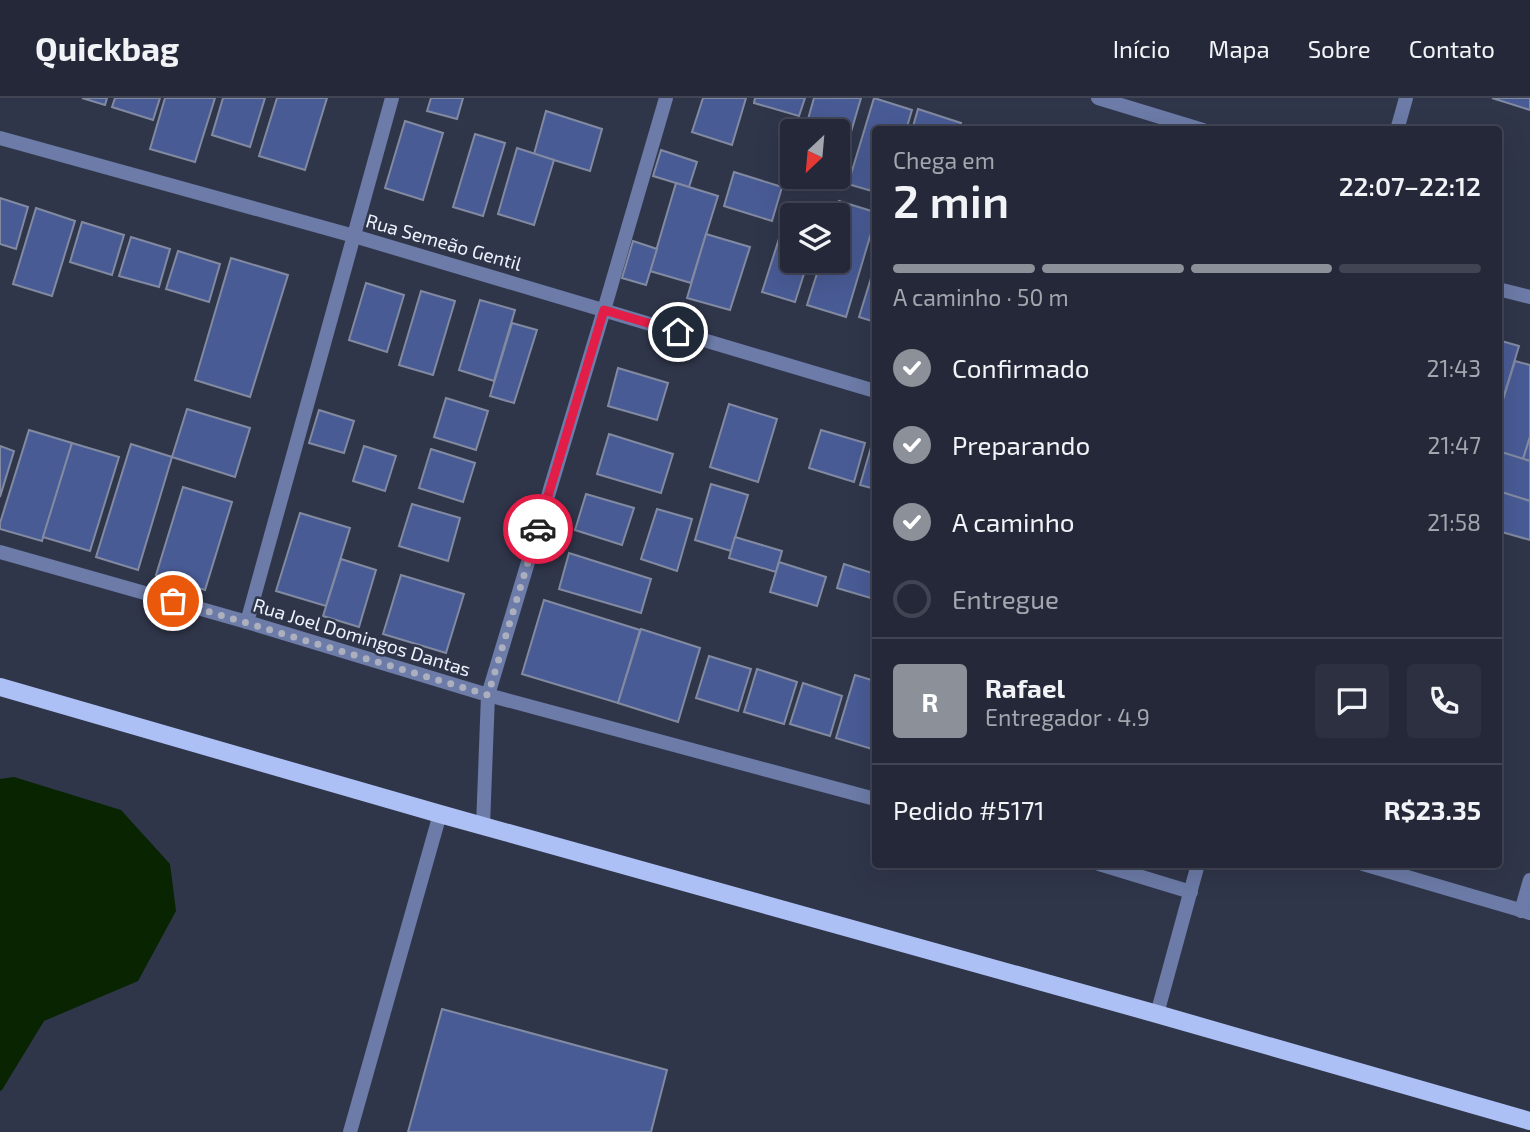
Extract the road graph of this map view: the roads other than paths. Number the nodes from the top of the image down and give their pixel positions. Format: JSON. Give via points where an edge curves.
{"nodes":[{"id":1,"x":392,"y":98,"type":"edge"},
{"id":2,"x":666,"y":98,"type":"edge"},
{"id":3,"x":1098,"y":98,"type":"edge"},
{"id":4,"x":1406,"y":98,"type":"edge"},
{"id":5,"x":1190,"y":126,"type":"edge"},
{"id":6,"x":1398,"y":126,"type":"edge"},
{"id":7,"x":0,"y":138,"type":"edge"},
{"id":8,"x":354,"y":236,"type":"junction"},
{"id":9,"x":1502,"y":290,"type":"edge"},
{"id":10,"x":1530,"y":297,"type":"edge"},
{"id":11,"x":604,"y":310,"type":"junction"},
{"id":12,"x":872,"y":390,"type":"edge"},
{"id":13,"x":0,"y":552,"type":"edge"},
{"id":14,"x":247,"y":622,"type":"junction"},
{"id":15,"x":0,"y":687,"type":"edge"},
{"id":16,"x":488,"y":695,"type":"junction"},
{"id":17,"x":872,"y":798,"type":"edge"},
{"id":18,"x":440,"y":814,"type":"junction"},
{"id":19,"x":483,"y":826,"type":"junction"},
{"id":20,"x":1112,"y":868,"type":"edge"},
{"id":21,"x":1197,"y":868,"type":"edge"},
{"id":22,"x":1377,"y":868,"type":"edge"},
{"id":23,"x":1530,"y":880,"type":"edge"},
{"id":24,"x":1191,"y":892,"type":"junction"},
{"id":25,"x":1526,"y":912,"type":"edge"},
{"id":26,"x":1157,"y":1014,"type":"junction"},
{"id":27,"x":1530,"y":1121,"type":"edge"},
{"id":28,"x":350,"y":1132,"type":"edge"}],
"edges":[{"from":1,"to":8,"type":"street"},
{"from":2,"to":11,"type":"street"},
{"from":3,"to":5,"type":"street"},
{"from":4,"to":6,"type":"street"},
{"from":7,"to":8,"type":"street","name":"Rua Semeão Gentil"},
{"from":8,"to":11,"type":"street","name":"Rua Semeão Gentil"},
{"from":8,"to":14,"type":"street"},
{"from":9,"to":10,"type":"street"},
{"from":11,"to":12,"type":"street","name":"Rua Semeão Gentil"},
{"from":11,"to":16,"type":"street"},
{"from":13,"to":14,"type":"street","name":"Rua Joel Domingos Dantas"},
{"from":14,"to":16,"type":"street","name":"Rua Joel Domingos Dantas"},
{"from":15,"to":18,"type":"main road"},
{"from":16,"to":17,"type":"street","name":"Rua Joel Domingos Dantas"},
{"from":16,"to":19,"type":"street"},
{"from":18,"to":19,"type":"main road"},
{"from":18,"to":28,"type":"street"},
{"from":19,"to":26,"type":"main road"},
{"from":20,"to":24,"type":"street"},
{"from":21,"to":24,"type":"street"},
{"from":22,"to":25,"type":"street"},
{"from":23,"to":25,"type":"street"},
{"from":24,"to":26,"type":"street"},
{"from":26,"to":27,"type":"main road"}]}
